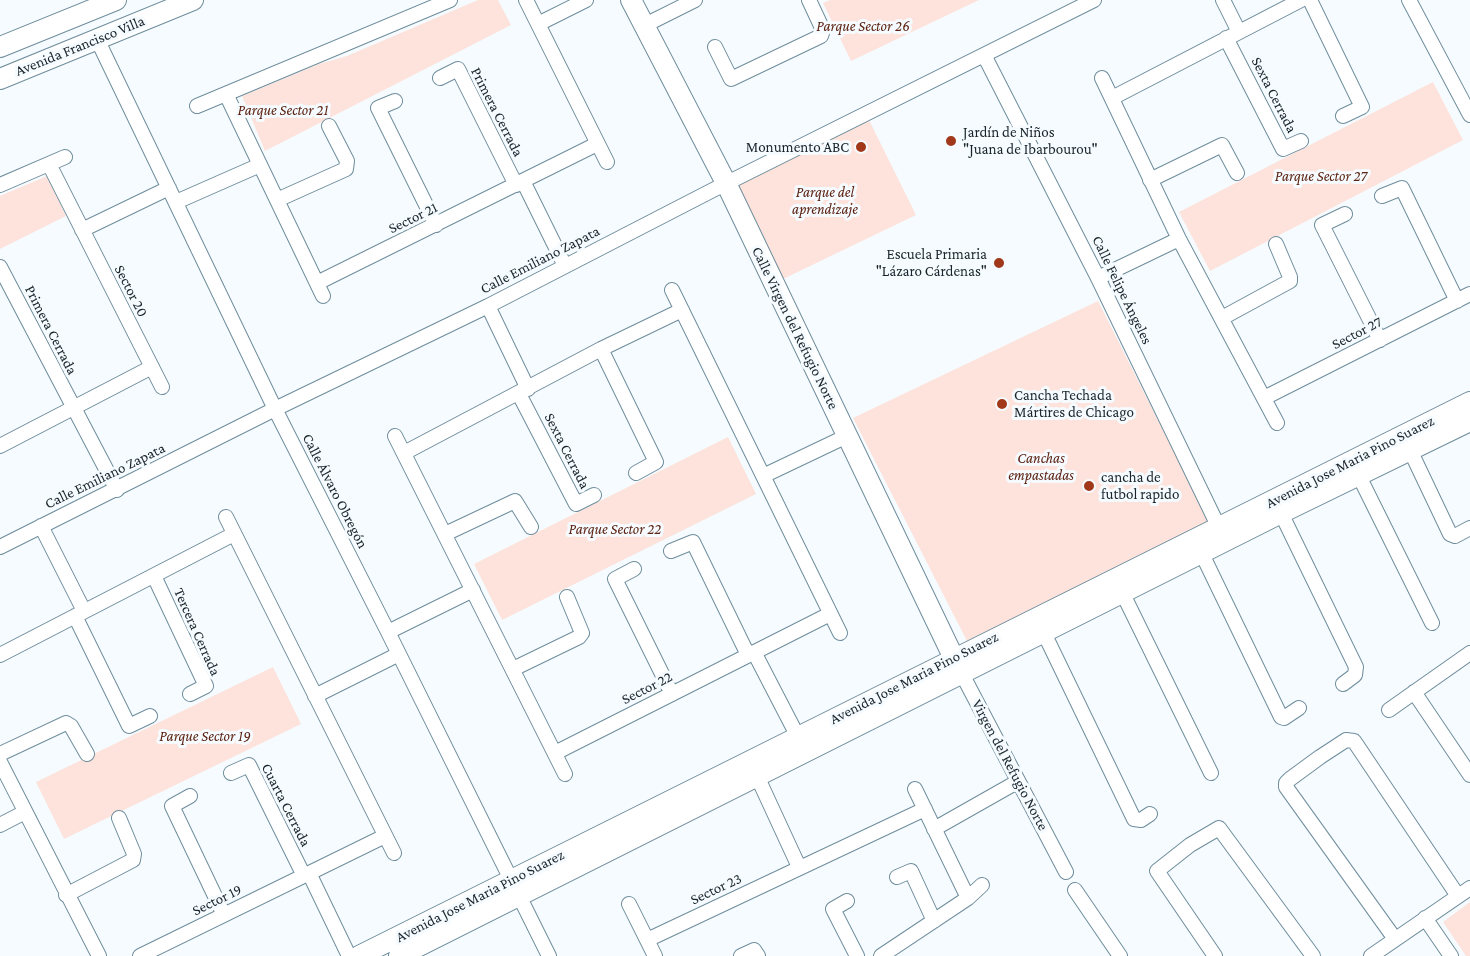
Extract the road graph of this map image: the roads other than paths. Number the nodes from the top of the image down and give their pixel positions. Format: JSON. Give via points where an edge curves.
{"nodes":[{"id":1,"x":116,"y":0,"type":"edge"},
{"id":2,"x":193,"y":0,"type":"edge"},
{"id":3,"x":450,"y":0,"type":"edge"},
{"id":4,"x":526,"y":0,"type":"edge"},
{"id":5,"x":586,"y":0,"type":"edge"},
{"id":6,"x":631,"y":0,"type":"edge"},
{"id":7,"x":695,"y":0,"type":"edge"},
{"id":8,"x":1094,"y":0,"type":"edge"},
{"id":9,"x":1223,"y":0,"type":"edge"},
{"id":10,"x":1300,"y":0,"type":"edge"},
{"id":11,"x":1310,"y":0,"type":"edge"},
{"id":12,"x":1409,"y":0,"type":"edge"},
{"id":13,"x":810,"y":1,"type":"edge"},
{"id":14,"x":428,"y":4,"type":"edge"},
{"id":15,"x":91,"y":5,"type":"edge"},
{"id":16,"x":538,"y":24,"type":"junction"},
{"id":17,"x":643,"y":26,"type":"junction"},
{"id":18,"x":1233,"y":35,"type":"junction"},
{"id":19,"x":97,"y":39,"type":"junction"},
{"id":20,"x":0,"y":47,"type":"edge"},
{"id":21,"x":715,"y":47,"type":"dead end"},
{"id":22,"x":984,"y":55,"type":"junction"},
{"id":23,"x":440,"y":78,"type":"dead end"},
{"id":24,"x":1101,"y":78,"type":"dead end"},
{"id":25,"x":0,"y":79,"type":"edge"},
{"id":26,"x":226,"y":94,"type":"junction"},
{"id":27,"x":1112,"y":98,"type":"junction"},
{"id":28,"x":395,"y":101,"type":"dead end"},
{"id":29,"x":197,"y":106,"type":"dead end"},
{"id":30,"x":1470,"y":115,"type":"edge"},
{"id":31,"x":1343,"y":116,"type":"dead end"},
{"id":32,"x":329,"y":126,"type":"dead end"},
{"id":33,"x":1301,"y":141,"type":"dead end"},
{"id":34,"x":597,"y":144,"type":"junction"},
{"id":35,"x":65,"y":157,"type":"dead end"},
{"id":36,"x":607,"y":162,"type":"dead end"},
{"id":37,"x":48,"y":164,"type":"junction"},
{"id":38,"x":260,"y":165,"type":"junction"},
{"id":39,"x":1237,"y":173,"type":"dead end"},
{"id":40,"x":1150,"y":180,"type":"junction"},
{"id":41,"x":520,"y":183,"type":"junction"},
{"id":42,"x":726,"y":183,"type":"junction"},
{"id":43,"x":0,"y":185,"type":"edge"},
{"id":44,"x":169,"y":188,"type":"junction"},
{"id":45,"x":1383,"y":196,"type":"dead end"},
{"id":46,"x":277,"y":200,"type":"junction"},
{"id":47,"x":176,"y":202,"type":"junction"},
{"id":48,"x":1345,"y":214,"type":"dead end"},
{"id":49,"x":436,"y":225,"type":"junction"},
{"id":50,"x":82,"y":230,"type":"junction"},
{"id":51,"x":1179,"y":239,"type":"junction"},
{"id":52,"x":1276,"y":244,"type":"dead end"},
{"id":53,"x":565,"y":266,"type":"junction"},
{"id":54,"x":0,"y":267,"type":"edge"},
{"id":55,"x":1098,"y":278,"type":"junction"},
{"id":56,"x":672,"y":290,"type":"dead end"},
{"id":57,"x":1465,"y":300,"type":"edge"},
{"id":58,"x":488,"y":306,"type":"junction"},
{"id":59,"x":682,"y":310,"type":"junction"},
{"id":60,"x":1222,"y":318,"type":"junction"},
{"id":61,"x":1380,"y":340,"type":"junction"},
{"id":62,"x":601,"y":349,"type":"junction"},
{"id":63,"x":152,"y":367,"type":"junction"},
{"id":64,"x":162,"y":387,"type":"dead end"},
{"id":65,"x":524,"y":392,"type":"junction"},
{"id":66,"x":1264,"y":398,"type":"junction"},
{"id":67,"x":1470,"y":402,"type":"edge"},
{"id":68,"x":72,"y":408,"type":"junction"},
{"id":69,"x":275,"y":409,"type":"junction"},
{"id":70,"x":1470,"y":422,"type":"edge"},
{"id":71,"x":1277,"y":423,"type":"dead end"},
{"id":72,"x":395,"y":436,"type":"dead end"},
{"id":73,"x":847,"y":436,"type":"junction"},
{"id":74,"x":0,"y":446,"type":"edge"},
{"id":75,"x":1411,"y":452,"type":"junction"},
{"id":76,"x":404,"y":453,"type":"junction"},
{"id":77,"x":636,"y":472,"type":"dead end"},
{"id":78,"x":763,"y":476,"type":"junction"},
{"id":79,"x":1359,"y":476,"type":"junction"},
{"id":80,"x":117,"y":490,"type":"junction"},
{"id":81,"x":594,"y":495,"type":"dead end"},
{"id":82,"x":1281,"y":513,"type":"junction"},
{"id":83,"x":226,"y":517,"type":"dead end"},
{"id":84,"x":41,"y":526,"type":"junction"},
{"id":85,"x":531,"y":527,"type":"dead end"},
{"id":86,"x":1470,"y":528,"type":"edge"},
{"id":87,"x":234,"y":534,"type":"junction"},
{"id":88,"x":445,"y":534,"type":"junction"},
{"id":89,"x":1223,"y":534,"type":"junction"},
{"id":90,"x":0,"y":547,"type":"edge"},
{"id":91,"x":671,"y":551,"type":"dead end"},
{"id":92,"x":1202,"y":554,"type":"junction"},
{"id":93,"x":634,"y":570,"type":"dead end"},
{"id":94,"x":154,"y":576,"type":"junction"},
{"id":95,"x":473,"y":590,"type":"junction"},
{"id":96,"x":1123,"y":594,"type":"junction"},
{"id":97,"x":567,"y":597,"type":"dead end"},
{"id":98,"x":80,"y":614,"type":"junction"},
{"id":99,"x":830,"y":614,"type":"junction"},
{"id":100,"x":1432,"y":623,"type":"dead end"},
{"id":101,"x":388,"y":632,"type":"junction"},
{"id":102,"x":840,"y":633,"type":"dead end"},
{"id":103,"x":1044,"y":633,"type":"junction"},
{"id":104,"x":1470,"y":653,"type":"edge"},
{"id":105,"x":399,"y":654,"type":"junction"},
{"id":106,"x":751,"y":654,"type":"junction"},
{"id":107,"x":0,"y":655,"type":"edge"},
{"id":108,"x":958,"y":666,"type":"junction"},
{"id":109,"x":513,"y":669,"type":"junction"},
{"id":110,"x":1343,"y":684,"type":"dead end"},
{"id":111,"x":1414,"y":692,"type":"junction"},
{"id":112,"x":190,"y":694,"type":"dead end"},
{"id":113,"x":672,"y":694,"type":"junction"},
{"id":114,"x":315,"y":696,"type":"junction"},
{"id":115,"x":1299,"y":708,"type":"dead end"},
{"id":116,"x":1389,"y":710,"type":"dead end"},
{"id":117,"x":150,"y":716,"type":"dead end"},
{"id":118,"x":798,"y":737,"type":"junction"},
{"id":119,"x":555,"y":753,"type":"junction"},
{"id":120,"x":0,"y":754,"type":"edge"},
{"id":121,"x":87,"y":754,"type":"dead end"},
{"id":122,"x":0,"y":762,"type":"edge"},
{"id":123,"x":231,"y":773,"type":"dead end"},
{"id":124,"x":1211,"y":773,"type":"dead end"},
{"id":125,"x":565,"y":774,"type":"dead end"},
{"id":126,"x":1470,"y":775,"type":"edge"},
{"id":127,"x":757,"y":776,"type":"junction"},
{"id":128,"x":1017,"y":782,"type":"junction"},
{"id":129,"x":915,"y":789,"type":"dead end"},
{"id":130,"x":190,"y":796,"type":"dead end"},
{"id":131,"x":925,"y":809,"type":"junction"},
{"id":132,"x":25,"y":812,"type":"junction"},
{"id":133,"x":1150,"y":814,"type":"dead end"},
{"id":134,"x":118,"y":818,"type":"dead end"},
{"id":135,"x":0,"y":825,"type":"edge"},
{"id":136,"x":934,"y":830,"type":"junction"},
{"id":137,"x":386,"y":836,"type":"junction"},
{"id":138,"x":394,"y":853,"type":"dead end"},
{"id":139,"x":799,"y":867,"type":"junction"},
{"id":140,"x":1066,"y":872,"type":"dead end"},
{"id":141,"x":307,"y":874,"type":"junction"},
{"id":142,"x":897,"y":877,"type":"dead end"},
{"id":143,"x":982,"y":885,"type":"dead end"},
{"id":144,"x":516,"y":888,"type":"junction"},
{"id":145,"x":1075,"y":890,"type":"dead end"},
{"id":146,"x":1464,"y":892,"type":"edge"},
{"id":147,"x":66,"y":895,"type":"junction"},
{"id":148,"x":968,"y":898,"type":"junction"},
{"id":149,"x":847,"y":901,"type":"dead end"},
{"id":150,"x":629,"y":904,"type":"dead end"},
{"id":151,"x":224,"y":915,"type":"junction"},
{"id":152,"x":1425,"y":918,"type":"junction"},
{"id":153,"x":934,"y":921,"type":"junction"},
{"id":154,"x":1395,"y":939,"type":"junction"},
{"id":155,"x":647,"y":940,"type":"junction"},
{"id":156,"x":99,"y":956,"type":"edge"},
{"id":157,"x":140,"y":956,"type":"edge"},
{"id":158,"x":349,"y":956,"type":"edge"},
{"id":159,"x":359,"y":956,"type":"edge"},
{"id":160,"x":399,"y":956,"type":"edge"},
{"id":161,"x":549,"y":956,"type":"edge"},
{"id":162,"x":655,"y":956,"type":"edge"},
{"id":163,"x":741,"y":956,"type":"edge"},
{"id":164,"x":758,"y":956,"type":"edge"},
{"id":165,"x":857,"y":956,"type":"edge"},
{"id":166,"x":881,"y":956,"type":"edge"},
{"id":167,"x":1120,"y":956,"type":"edge"},
{"id":168,"x":1215,"y":956,"type":"edge"},
{"id":169,"x":1313,"y":956,"type":"edge"},
{"id":170,"x":1371,"y":956,"type":"edge"},
{"id":171,"x":1451,"y":956,"type":"edge"}],
"edges":[{"from":1,"to":15,"type":"street","name":"Avenida Francisco Villa"},
{"from":2,"to":19,"type":"street","name":"Avenida Francisco Villa"},
{"from":3,"to":14,"type":"street"},
{"from":4,"to":16,"type":"street"},
{"from":5,"to":16,"type":"street"},
{"from":6,"to":17,"type":"street","name":"Calle Virgen del Refugio Norte"},
{"from":7,"to":17,"type":"street"},
{"from":8,"to":22,"type":"street","name":"Calle Emiliano Zapata"},
{"from":9,"to":18,"type":"street"},
{"from":10,"to":18,"type":"street"},
{"from":11,"to":31,"type":"street","via":[[1362,107]]},
{"from":12,"to":30,"type":"street"},
{"from":13,"to":21,"type":"street","via":[[823,34],[731,79]]},
{"from":14,"to":26,"type":"street"},
{"from":15,"to":20,"type":"street","name":"Avenida Francisco Villa"},
{"from":16,"to":34,"type":"street"},
{"from":17,"to":42,"type":"street","name":"Calle Virgen del Refugio Norte"},
{"from":18,"to":27,"type":"street"},
{"from":18,"to":33,"type":"street","name":"Sexta Cerrada","via":[[1283,149]]},
{"from":19,"to":25,"type":"street","name":"Avenida Francisco Villa"},
{"from":19,"to":44,"type":"street","name":"Calle Álvaro Obregón"},
{"from":22,"to":42,"type":"street","name":"Calle Emiliano Zapata"},
{"from":22,"to":55,"type":"street","name":"Calle Felipe Ángeles"},
{"from":23,"to":41,"type":"street","name":"Primera Cerrada","via":[[458,69]]},
{"from":24,"to":27,"type":"street"},
{"from":26,"to":29,"type":"street"},
{"from":26,"to":38,"type":"street","name":"Sector 21"},
{"from":27,"to":40,"type":"street"},
{"from":28,"to":49,"type":"street","via":[[378,108]]},
{"from":32,"to":46,"type":"street","via":[[347,161],[346,169]]},
{"from":34,"to":36,"type":"street"},
{"from":34,"to":41,"type":"street","name":"Sector 21"},
{"from":35,"to":37,"type":"street"},
{"from":37,"to":43,"type":"street"},
{"from":37,"to":50,"type":"street","name":"Sector 20"},
{"from":38,"to":46,"type":"street","name":"Sector 21"},
{"from":38,"to":47,"type":"street"},
{"from":39,"to":40,"type":"street","via":[[1222,145]]},
{"from":40,"to":51,"type":"street"},
{"from":41,"to":49,"type":"street","name":"Sector 21"},
{"from":41,"to":53,"type":"street"},
{"from":42,"to":53,"type":"street","name":"Calle Emiliano Zapata"},
{"from":42,"to":73,"type":"street","name":"Calle Virgen del Refugio Norte"},
{"from":44,"to":47,"type":"street","name":"Calle Álvaro Obregón"},
{"from":44,"to":50,"type":"street"},
{"from":45,"to":57,"type":"street","via":[[1402,188]]},
{"from":46,"to":49,"type":"street","name":"Sector 21","via":[[320,290]]},
{"from":47,"to":69,"type":"street","name":"Calle Álvaro Obregón"},
{"from":48,"to":61,"type":"street","via":[[1322,225]]},
{"from":50,"to":63,"type":"street","name":"Sector 20"},
{"from":51,"to":55,"type":"street"},
{"from":51,"to":60,"type":"street"},
{"from":52,"to":60,"type":"street","via":[[1290,281]]},
{"from":53,"to":58,"type":"street","name":"Calle Emiliano Zapata"},
{"from":54,"to":68,"type":"street","name":"Primera Cerrada"},
{"from":55,"to":89,"type":"street","name":"Calle Felipe Ángeles"},
{"from":56,"to":59,"type":"street"},
{"from":57,"to":61,"type":"street","name":"Sector 27"},
{"from":58,"to":65,"type":"street"},
{"from":58,"to":69,"type":"street","name":"Calle Emiliano Zapata"},
{"from":59,"to":62,"type":"street"},
{"from":59,"to":78,"type":"street"},
{"from":60,"to":66,"type":"street"},
{"from":61,"to":66,"type":"street","name":"Sector 27"},
{"from":62,"to":65,"type":"street"},
{"from":62,"to":77,"type":"street","via":[[656,462]]},
{"from":63,"to":64,"type":"street","name":"Sector 20"},
{"from":63,"to":68,"type":"street"},
{"from":65,"to":76,"type":"street"},
{"from":65,"to":81,"type":"street","name":"Sexta Cerrada","via":[[576,504]]},
{"from":66,"to":71,"type":"street"},
{"from":67,"to":89,"type":"street","name":"Avenida Jose Maria Pino Suarez"},
{"from":68,"to":74,"type":"street"},
{"from":68,"to":80,"type":"street"},
{"from":69,"to":80,"type":"street","name":"Calle Emiliano Zapata"},
{"from":69,"to":101,"type":"street","name":"Calle Álvaro Obregón"},
{"from":70,"to":75,"type":"street","name":"Avenida Jose Maria Pino Suarez"},
{"from":72,"to":76,"type":"street"},
{"from":73,"to":78,"type":"street"},
{"from":73,"to":108,"type":"street","name":"Calle Virgen del Refugio Norte"},
{"from":75,"to":79,"type":"street","name":"Avenida Jose Maria Pino Suarez"},
{"from":75,"to":86,"type":"street","via":[[1450,534],[1455,536]]},
{"from":76,"to":88,"type":"street"},
{"from":78,"to":99,"type":"street"},
{"from":79,"to":82,"type":"street","name":"Avenida Jose Maria Pino Suarez"},
{"from":79,"to":100,"type":"street"},
{"from":80,"to":84,"type":"street","name":"Calle Emiliano Zapata"},
{"from":82,"to":89,"type":"street","name":"Avenida Jose Maria Pino Suarez"},
{"from":82,"to":110,"type":"street","via":[[1356,667],[1355,675]]},
{"from":83,"to":87,"type":"street"},
{"from":84,"to":90,"type":"street","name":"Calle Emiliano Zapata"},
{"from":84,"to":98,"type":"street"},
{"from":85,"to":88,"type":"street","via":[[515,501]]},
{"from":87,"to":94,"type":"street"},
{"from":87,"to":114,"type":"street"},
{"from":88,"to":95,"type":"street"},
{"from":89,"to":92,"type":"street","name":"Avenida Jose Maria Pino Suarez"},
{"from":89,"to":108,"type":"street","name":"Avenida Jose Maria Pino Suarez"},
{"from":91,"to":106,"type":"street","via":[[693,542]]},
{"from":92,"to":96,"type":"street","name":"Avenida Jose Maria Pino Suarez"},
{"from":92,"to":115,"type":"street","via":[[1281,717]]},
{"from":93,"to":113,"type":"street","via":[[615,579]]},
{"from":94,"to":98,"type":"street"},
{"from":94,"to":112,"type":"street","name":"Tercera Cerrada","via":[[206,686]]},
{"from":95,"to":101,"type":"street"},
{"from":95,"to":109,"type":"street"},
{"from":96,"to":103,"type":"street","name":"Avenida Jose Maria Pino Suarez"},
{"from":96,"to":124,"type":"street"},
{"from":97,"to":109,"type":"street","via":[[582,633],[579,637]]},
{"from":98,"to":107,"type":"street"},
{"from":98,"to":117,"type":"street","via":[[129,726]]},
{"from":99,"to":102,"type":"street"},
{"from":99,"to":106,"type":"street","name":"Sector 22"},
{"from":101,"to":105,"type":"street","name":"Calle Álvaro Obregón"},
{"from":103,"to":108,"type":"street","name":"Avenida Jose Maria Pino Suarez"},
{"from":103,"to":133,"type":"street","via":[[1134,819]]},
{"from":104,"to":111,"type":"street"},
{"from":105,"to":114,"type":"street"},
{"from":105,"to":144,"type":"street","name":"Calle Álvaro Obregón"},
{"from":106,"to":113,"type":"street","name":"Sector 22"},
{"from":106,"to":118,"type":"street"},
{"from":108,"to":118,"type":"street","name":"Avenida Jose Maria Pino Suarez"},
{"from":108,"to":127,"type":"street","name":"Avenida Jose Maria Pino Suarez"},
{"from":108,"to":128,"type":"street","name":"Virgen del Refugio Norte"},
{"from":109,"to":119,"type":"street"},
{"from":111,"to":116,"type":"street"},
{"from":111,"to":126,"type":"street"},
{"from":113,"to":119,"type":"street","name":"Sector 22"},
{"from":114,"to":137,"type":"street"},
{"from":118,"to":144,"type":"street","name":"Avenida Jose Maria Pino Suarez"},
{"from":119,"to":125,"type":"street"},
{"from":120,"to":121,"type":"street","via":[[66,723]]},
{"from":122,"to":132,"type":"street"},
{"from":123,"to":141,"type":"street","name":"Cuarta Cerrada","via":[[249,765]]},
{"from":127,"to":139,"type":"street"},
{"from":127,"to":144,"type":"street","name":"Avenida Jose Maria Pino Suarez"},
{"from":128,"to":136,"type":"street"},
{"from":128,"to":140,"type":"street","name":"Virgen del Refugio Norte"},
{"from":129,"to":131,"type":"street"},
{"from":130,"to":151,"type":"street","via":[[172,806]]},
{"from":131,"to":136,"type":"street"},
{"from":131,"to":139,"type":"street","name":"Sector 23"},
{"from":132,"to":135,"type":"street"},
{"from":132,"to":147,"type":"street"},
{"from":134,"to":147,"type":"street","via":[[133,860]]},
{"from":136,"to":148,"type":"street"},
{"from":137,"to":138,"type":"street"},
{"from":137,"to":141,"type":"street","name":"Sector 19"},
{"from":139,"to":155,"type":"street","name":"Sector 23"},
{"from":141,"to":151,"type":"street","name":"Sector 19"},
{"from":141,"to":158,"type":"street"},
{"from":142,"to":153,"type":"street","via":[[911,871]]},
{"from":143,"to":148,"type":"street"},
{"from":144,"to":159,"type":"street","name":"Avenida Jose Maria Pino Suarez"},
{"from":144,"to":160,"type":"street","name":"Avenida Jose Maria Pino Suarez"},
{"from":144,"to":161,"type":"street","name":"Calle Álvaro Obregón"},
{"from":145,"to":167,"type":"street"},
{"from":146,"to":152,"type":"street"},
{"from":146,"to":154,"type":"street","via":[[1354,741],[1346,740],[1320,757],[1290,779],[1286,787]]},
{"from":147,"to":156,"type":"street"},
{"from":148,"to":153,"type":"street"},
{"from":149,"to":165,"type":"street","via":[[833,909]]},
{"from":150,"to":155,"type":"street"},
{"from":151,"to":157,"type":"street","name":"Sector 19"},
{"from":152,"to":154,"type":"street"},
{"from":152,"to":171,"type":"street"},
{"from":153,"to":166,"type":"street"},
{"from":154,"to":170,"type":"street"},
{"from":155,"to":162,"type":"street"},
{"from":163,"to":164,"type":"street","via":[[754,950]]},
{"from":168,"to":169,"type":"street","via":[[1157,874],[1159,868],[1190,844],[1219,828]]}]}
